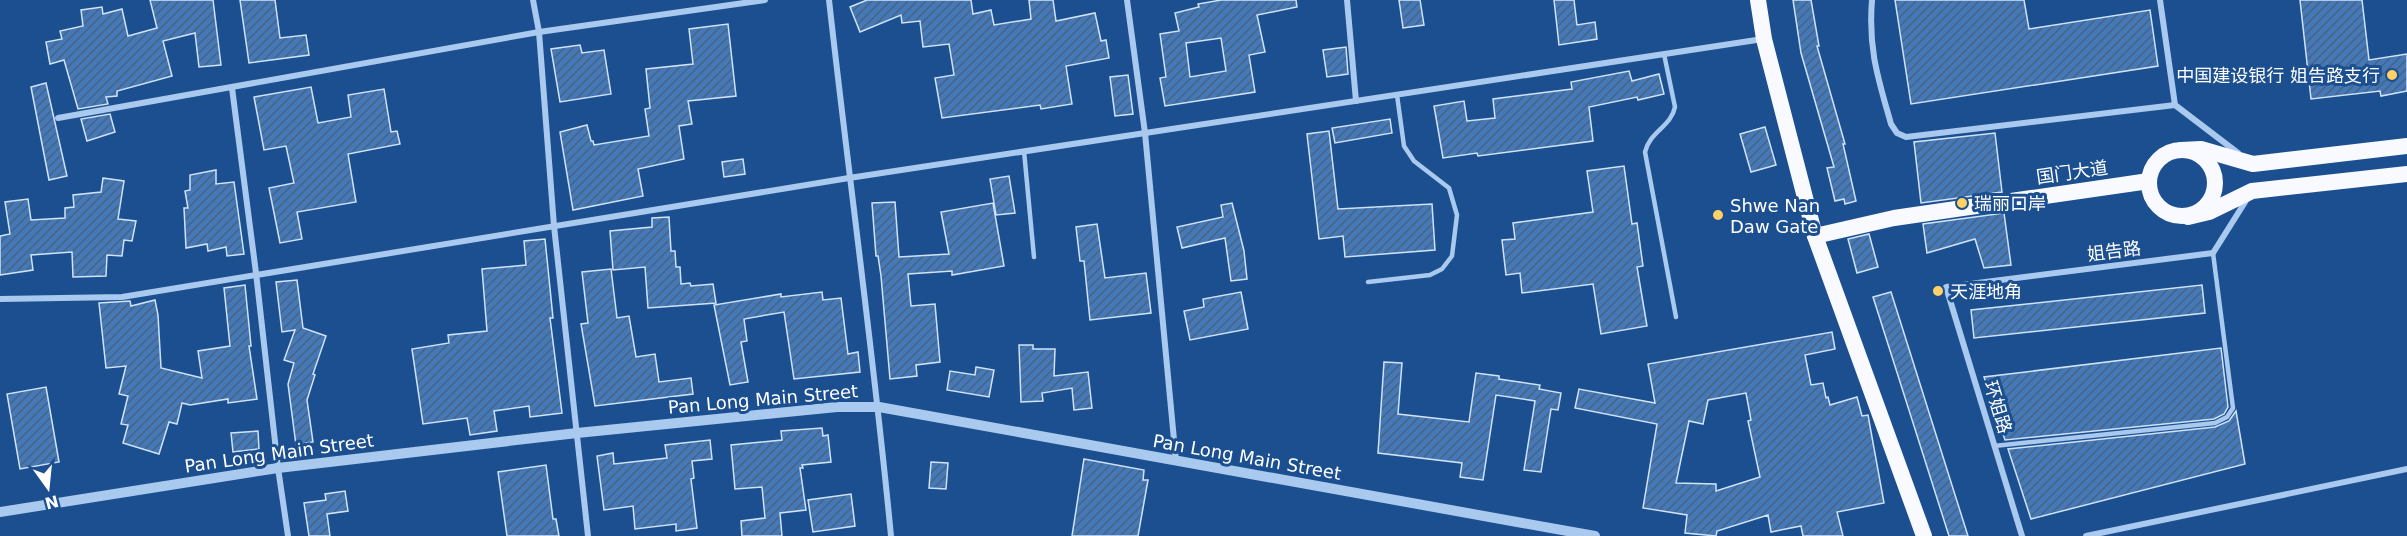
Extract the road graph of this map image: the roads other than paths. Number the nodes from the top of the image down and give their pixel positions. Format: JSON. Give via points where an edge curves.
{"nodes":[{"id":1,"x":533,"y":0,"type":"edge"},
{"id":2,"x":765,"y":0,"type":"edge"},
{"id":3,"x":829,"y":0,"type":"edge"},
{"id":4,"x":1127,"y":0,"type":"edge"},
{"id":5,"x":1347,"y":0,"type":"edge"},
{"id":6,"x":1758,"y":0,"type":"edge"},
{"id":7,"x":1872,"y":0,"type":"edge"},
{"id":8,"x":2160,"y":0,"type":"edge"},
{"id":9,"x":539,"y":32,"type":"junction"},
{"id":10,"x":1764,"y":39,"type":"junction"},
{"id":11,"x":1664,"y":54,"type":"junction"},
{"id":12,"x":232,"y":88,"type":"junction"},
{"id":13,"x":1397,"y":95,"type":"junction"},
{"id":14,"x":1356,"y":101,"type":"junction"},
{"id":15,"x":2175,"y":105,"type":"junction"},
{"id":16,"x":58,"y":118,"type":"dead end"},
{"id":17,"x":1145,"y":133,"type":"junction"},
{"id":18,"x":2407,"y":146,"type":"edge"},
{"id":19,"x":2181,"y":150,"type":"junction"},
{"id":20,"x":1024,"y":151,"type":"junction"},
{"id":21,"x":2253,"y":165,"type":"junction"},
{"id":22,"x":2407,"y":174,"type":"edge"},
{"id":23,"x":849,"y":178,"type":"junction"},
{"id":24,"x":2149,"y":181,"type":"junction"},
{"id":25,"x":2252,"y":191,"type":"junction"},
{"id":26,"x":2188,"y":216,"type":"junction"},
{"id":27,"x":554,"y":226,"type":"junction"},
{"id":28,"x":1815,"y":236,"type":"junction"},
{"id":29,"x":2212,"y":253,"type":"junction"},
{"id":30,"x":1035,"y":257,"type":"dead end"},
{"id":31,"x":256,"y":273,"type":"junction"},
{"id":32,"x":1368,"y":282,"type":"dead end"},
{"id":33,"x":1946,"y":287,"type":"joint"},
{"id":34,"x":0,"y":299,"type":"edge"},
{"id":35,"x":1676,"y":317,"type":"dead end"},
{"id":36,"x":879,"y":407,"type":"junction"},
{"id":37,"x":577,"y":433,"type":"junction"},
{"id":38,"x":1994,"y":446,"type":"junction"},
{"id":39,"x":1176,"y":461,"type":"junction"},
{"id":40,"x":278,"y":468,"type":"junction"},
{"id":41,"x":2407,"y":469,"type":"edge"},
{"id":42,"x":0,"y":512,"type":"edge"},
{"id":43,"x":288,"y":536,"type":"edge"},
{"id":44,"x":588,"y":536,"type":"edge"},
{"id":45,"x":891,"y":536,"type":"edge"},
{"id":46,"x":1594,"y":536,"type":"edge"},
{"id":47,"x":1924,"y":536,"type":"edge"},
{"id":48,"x":2022,"y":536,"type":"edge"},
{"id":49,"x":2086,"y":536,"type":"edge"}],
"edges":[{"from":1,"to":9,"type":"street"},
{"from":2,"to":9,"type":"street"},
{"from":3,"to":23,"type":"street"},
{"from":4,"to":17,"type":"street"},
{"from":5,"to":14,"type":"street"},
{"from":6,"to":10,"type":"highway"},
{"from":7,"to":15,"type":"street","via":[[1873,60],[1891,124],[1906,137]]},
{"from":8,"to":15,"type":"street"},
{"from":9,"to":12,"type":"street"},
{"from":9,"to":27,"type":"street"},
{"from":10,"to":11,"type":"street"},
{"from":10,"to":28,"type":"highway"},
{"from":11,"to":13,"type":"street"},
{"from":11,"to":35,"type":"lane","via":[[1674,115],[1648,140],[1645,152]]},
{"from":12,"to":16,"type":"street"},
{"from":12,"to":31,"type":"street"},
{"from":13,"to":14,"type":"street"},
{"from":13,"to":32,"type":"lane","via":[[1404,146],[1414,161],[1449,188],[1457,215],[1452,256],[1442,269],[1430,275]]},
{"from":14,"to":17,"type":"street"},
{"from":15,"to":21,"type":"street"},
{"from":17,"to":20,"type":"street"},
{"from":17,"to":39,"type":"street"},
{"from":18,"to":21,"type":"highway"},
{"from":19,"to":21,"type":"highway","via":[[2201,149]]},
{"from":19,"to":24,"type":"highway","via":[[2161,157]]},
{"from":19,"to":26,"type":"highway","via":[[2203,156],[2215,175],[2216,186],[2207,206]]},
{"from":20,"to":23,"type":"street"},
{"from":20,"to":30,"type":"lane"},
{"from":22,"to":25,"type":"highway"},
{"from":23,"to":27,"type":"street"},
{"from":23,"to":36,"type":"street"},
{"from":24,"to":26,"type":"highway","via":[[2151,197],[2158,207],[2177,217]]},
{"from":24,"to":28,"type":"highway","name":"国门大道","via":[[1894,218]]},
{"from":25,"to":26,"type":"highway","via":[[2209,212]]},
{"from":25,"to":29,"type":"street"},
{"from":27,"to":31,"type":"street"},
{"from":27,"to":37,"type":"street"},
{"from":28,"to":47,"type":"highway"},
{"from":29,"to":33,"type":"street","name":"姐告路"},
{"from":29,"to":38,"type":"lane","via":[[2233,408],[2227,417],[2216,423]]},
{"from":31,"to":34,"type":"street","via":[[122,297]]},
{"from":31,"to":40,"type":"street"},
{"from":33,"to":38,"type":"street","name":"环姐路"},
{"from":36,"to":37,"type":"street","name":"Pan Long Main Street","via":[[837,407]]},
{"from":36,"to":39,"type":"street","name":"Pan Long Main Street"},
{"from":36,"to":45,"type":"street"},
{"from":37,"to":40,"type":"street","name":"Pan Long Main Street"},
{"from":37,"to":44,"type":"street"},
{"from":38,"to":48,"type":"street","name":"环姐路"},
{"from":39,"to":46,"type":"street","name":"Pan Long Main Street"},
{"from":40,"to":42,"type":"street","name":"Pan Long Main Street"},
{"from":40,"to":43,"type":"street"},
{"from":41,"to":49,"type":"street"}]}
